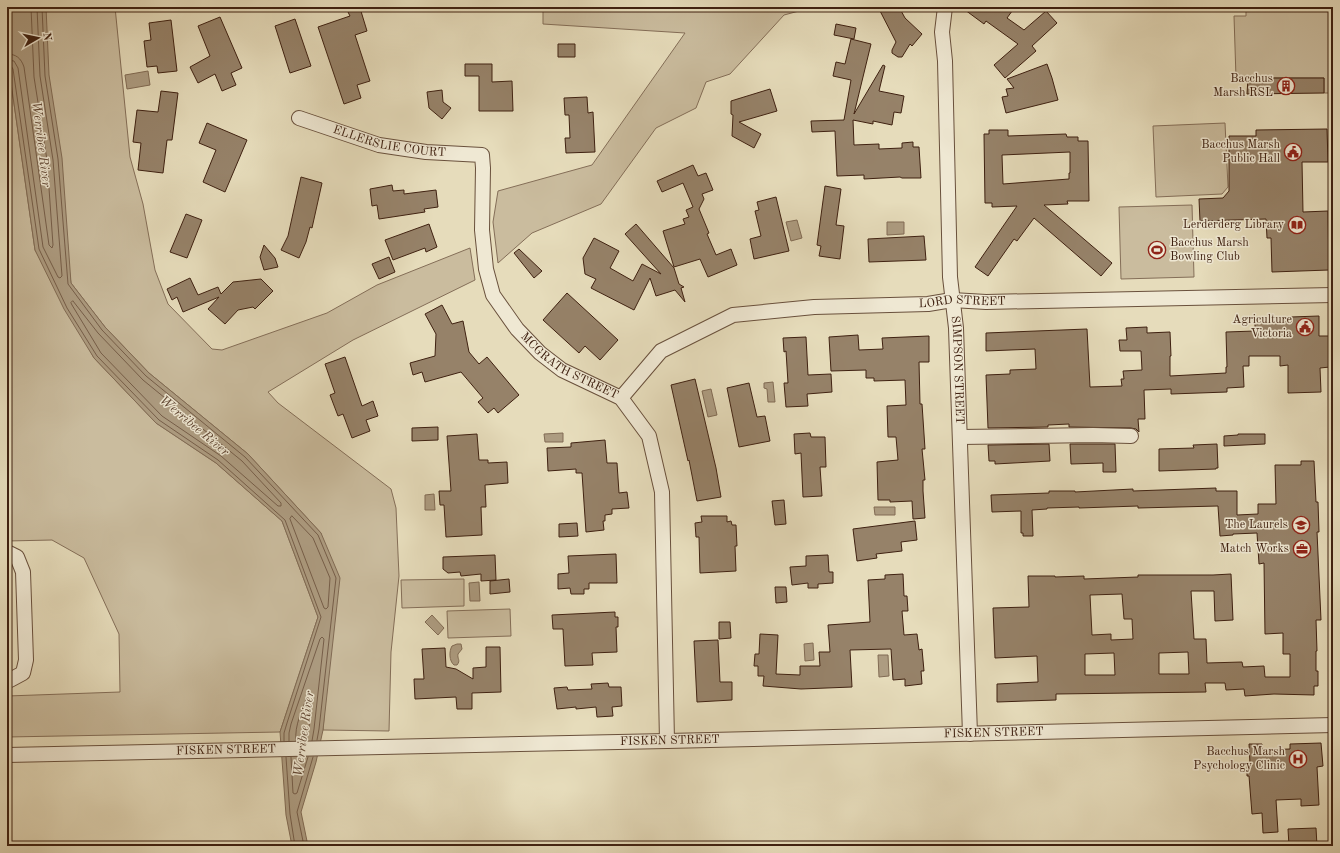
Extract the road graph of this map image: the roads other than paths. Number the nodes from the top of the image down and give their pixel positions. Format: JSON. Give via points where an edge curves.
{"nodes":[{"id":1,"x":945,"y":7,"type":"edge"},
{"id":2,"x":299,"y":118,"type":"dead end"},
{"id":3,"x":482,"y":155,"type":"joint"},
{"id":4,"x":1333,"y":295,"type":"edge"},
{"id":5,"x":952,"y":300,"type":"junction"},
{"id":6,"x":621,"y":398,"type":"junction"},
{"id":7,"x":1131,"y":436,"type":"dead end"},
{"id":8,"x":960,"y":437,"type":"junction"},
{"id":9,"x":7,"y":552,"type":"edge"},
{"id":10,"x":7,"y":680,"type":"edge"},
{"id":11,"x":1333,"y":725,"type":"edge"},
{"id":12,"x":970,"y":734,"type":"junction"},
{"id":13,"x":667,"y":741,"type":"junction"},
{"id":14,"x":7,"y":755,"type":"edge"}],
"edges":[{"from":1,"to":5,"type":"street","name":"SIMPSON STREET","via":[[942,32]]},
{"from":2,"to":3,"type":"street","name":"ELLERSLIE COURT","via":[[379,145],[426,152]]},
{"from":3,"to":6,"type":"street","name":"MCGRATH STREET","via":[[482,230],[486,269],[493,295],[517,329],[540,353],[562,370]]},
{"from":4,"to":5,"type":"street","name":"LORD STREET","via":[[994,302]]},
{"from":5,"to":6,"type":"street","name":"LORD STREET","via":[[928,304],[814,307],[733,315],[661,351]]},
{"from":5,"to":8,"type":"street","name":"SIMPSON STREET","via":[[956,328]]},
{"from":6,"to":13,"type":"street","name":"MCGRATH STREET","via":[[649,436],[662,492]]},
{"from":7,"to":8,"type":"street"},
{"from":8,"to":12,"type":"street","name":"SIMPSON STREET"},
{"from":9,"to":10,"type":"street","via":[[17,558],[23,572],[26,660],[23,673]]},
{"from":11,"to":12,"type":"street","name":"FISKEN STREET"},
{"from":12,"to":13,"type":"street","name":"FISKEN STREET"},
{"from":13,"to":14,"type":"street","name":"FISKEN STREET"}]}
